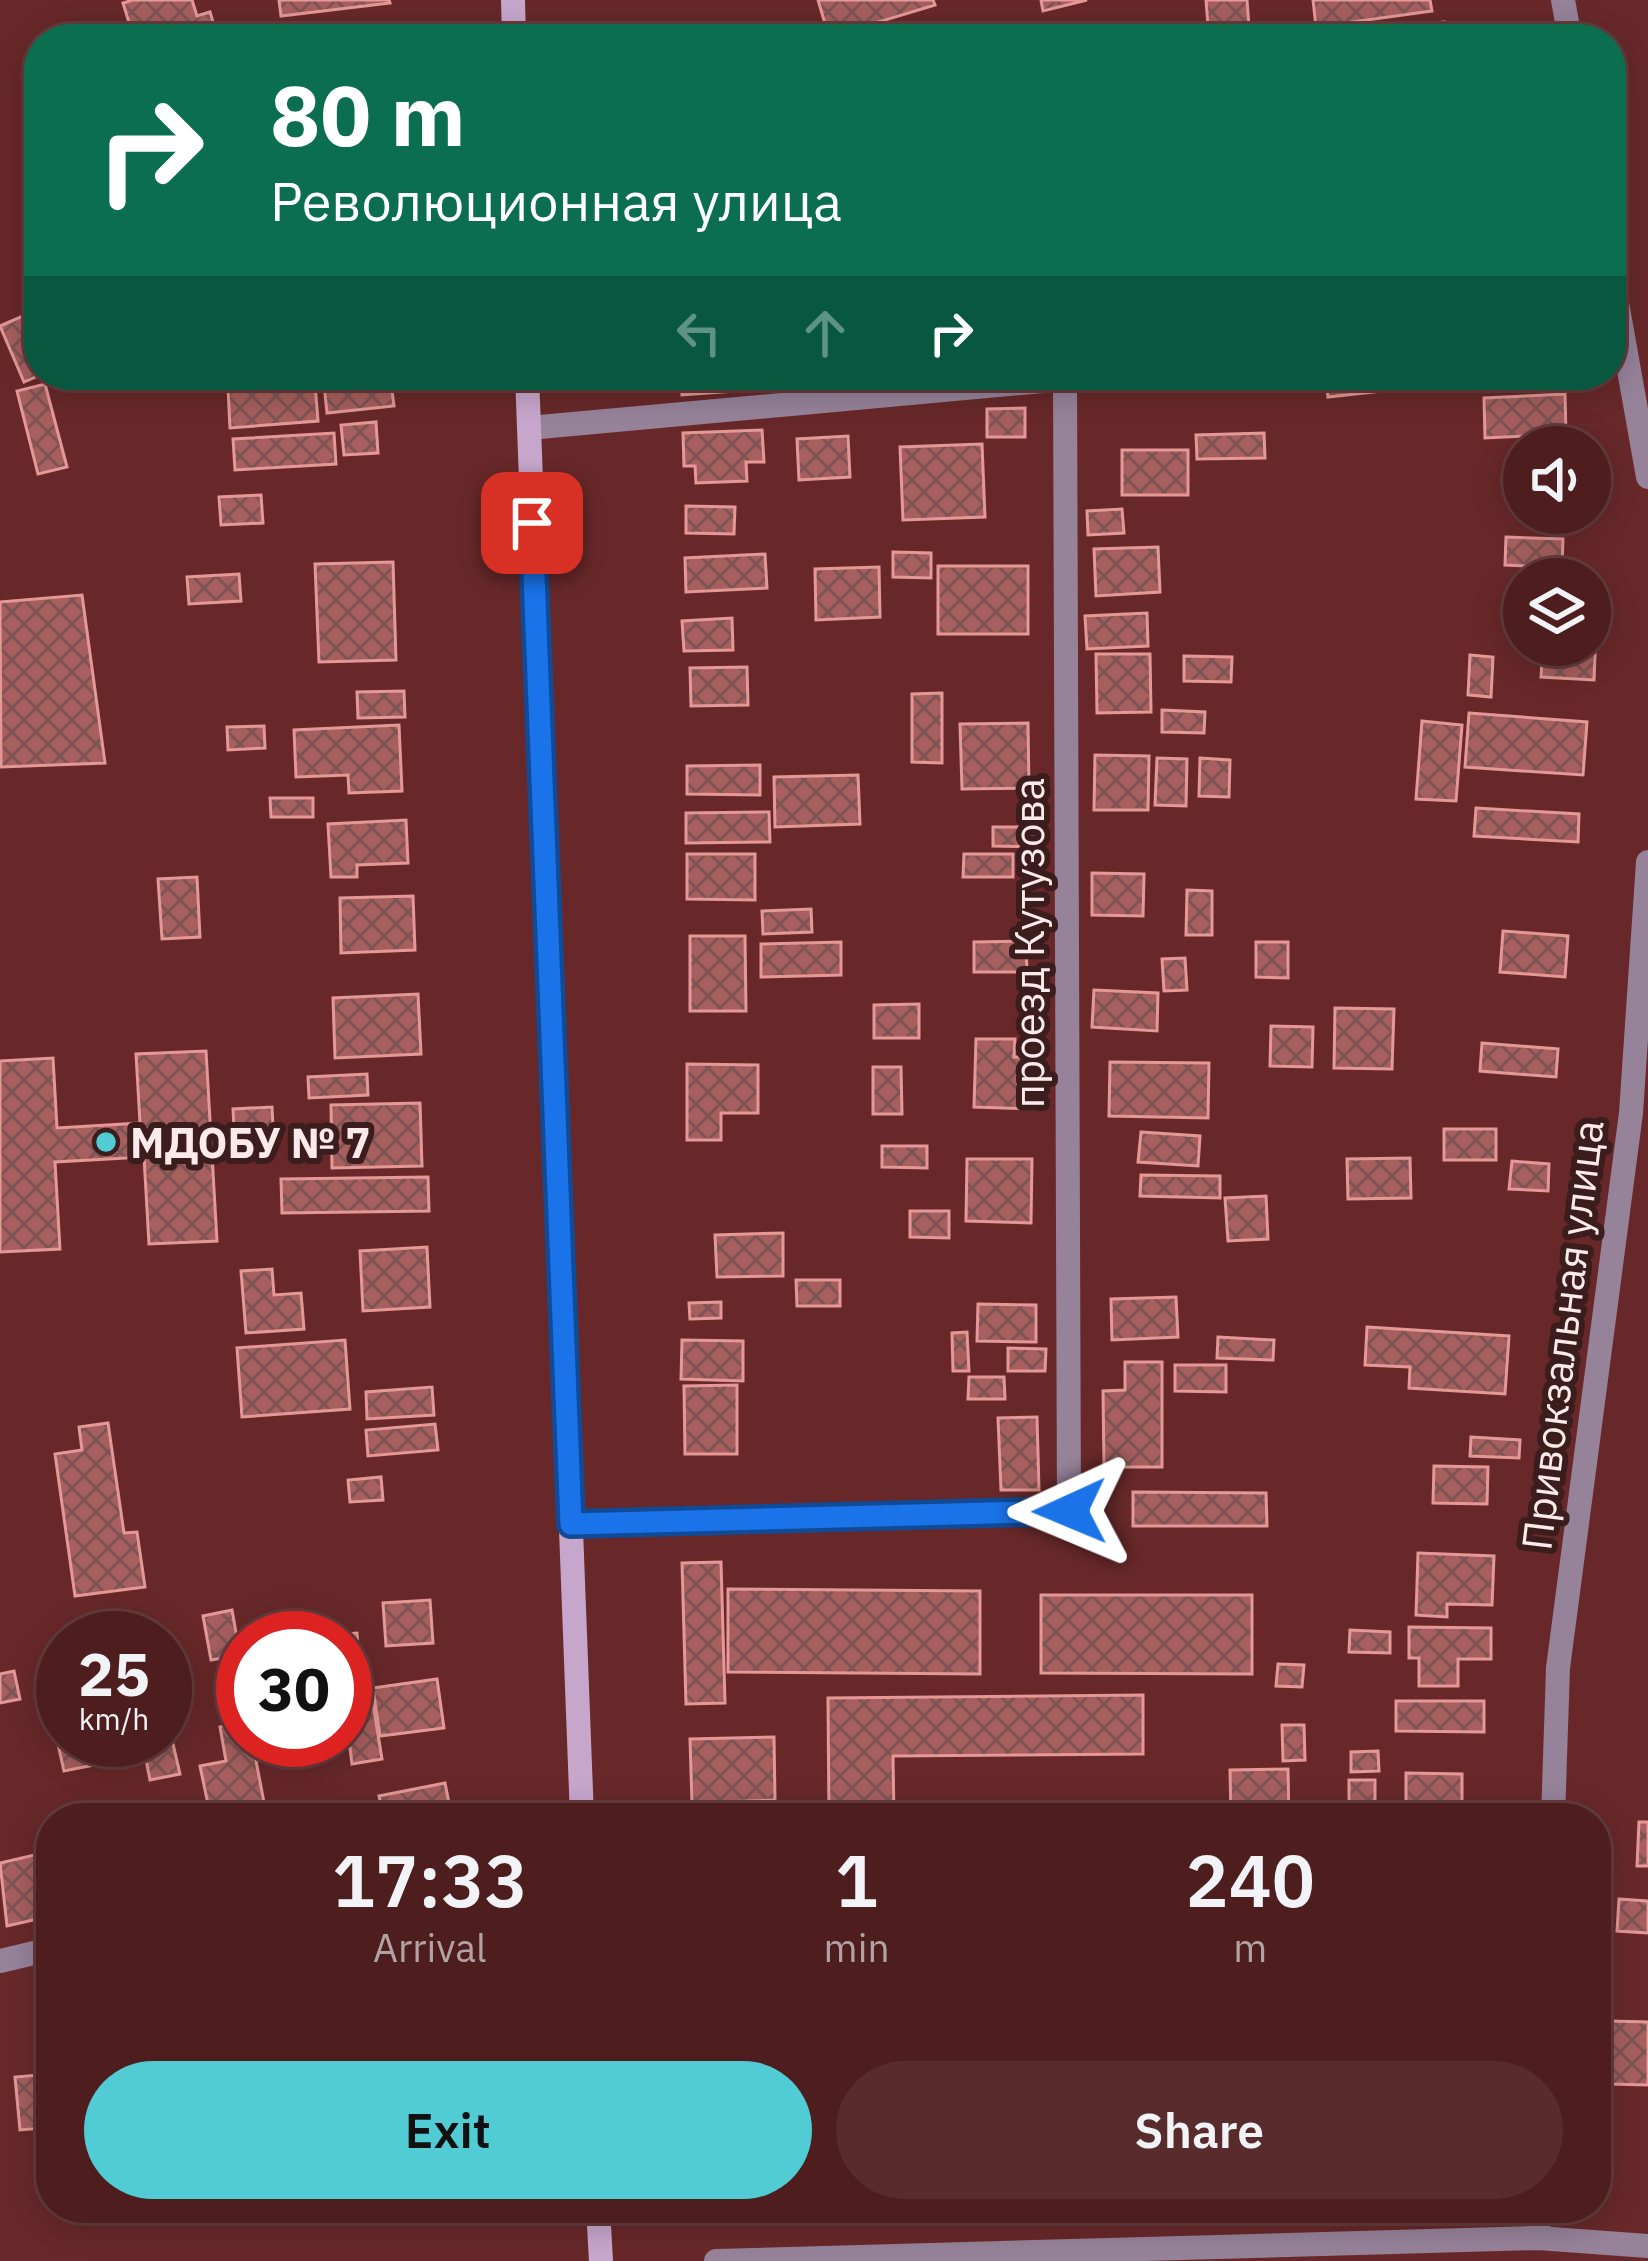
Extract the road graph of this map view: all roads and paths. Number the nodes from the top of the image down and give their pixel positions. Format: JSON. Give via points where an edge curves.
{"nodes":[{"id":1,"x":1626,"y":353,"type":"edge"},
{"id":2,"x":528,"y":390,"type":"edge"},
{"id":3,"x":928,"y":390,"type":"edge"},
{"id":4,"x":1065,"y":390,"type":"edge"},
{"id":5,"x":529,"y":428,"type":"junction"},
{"id":6,"x":1648,"y":477,"type":"edge"},
{"id":7,"x":1648,"y":862,"type":"edge"},
{"id":8,"x":571,"y":1524,"type":"junction"},
{"id":9,"x":580,"y":1803,"type":"edge"},
{"id":10,"x":1554,"y":1803,"type":"edge"},
{"id":11,"x":36,"y":1953,"type":"edge"},
{"id":12,"x":0,"y":1961,"type":"edge"},
{"id":13,"x":599,"y":2223,"type":"edge"},
{"id":14,"x":1538,"y":2223,"type":"edge"},
{"id":15,"x":1538,"y":2238,"type":"junction"},
{"id":16,"x":1648,"y":2246,"type":"edge"},
{"id":17,"x":1620,"y":2253,"type":"edge"},
{"id":18,"x":974,"y":2258,"type":"edge"},
{"id":19,"x":601,"y":2261,"type":"edge"},
{"id":20,"x":716,"y":2261,"type":"edge"}],
"edges":[{"from":1,"to":6,"type":"street"},
{"from":2,"to":5,"type":"street"},
{"from":3,"to":5,"type":"street"},
{"from":4,"to":8,"type":"street","name":"проезд Кутузова","via":[[1070,1511]]},
{"from":5,"to":8,"type":"street"},
{"from":7,"to":10,"type":"street","name":"Привокзальная улица","via":[[1631,1113],[1558,1668]]},
{"from":8,"to":9,"type":"street"},
{"from":11,"to":12,"type":"street"},
{"from":13,"to":19,"type":"street"},
{"from":14,"to":15,"type":"street"},
{"from":15,"to":17,"type":"street"},
{"from":15,"to":18,"type":"street"},
{"from":16,"to":17,"type":"street"},
{"from":18,"to":20,"type":"street"}]}
